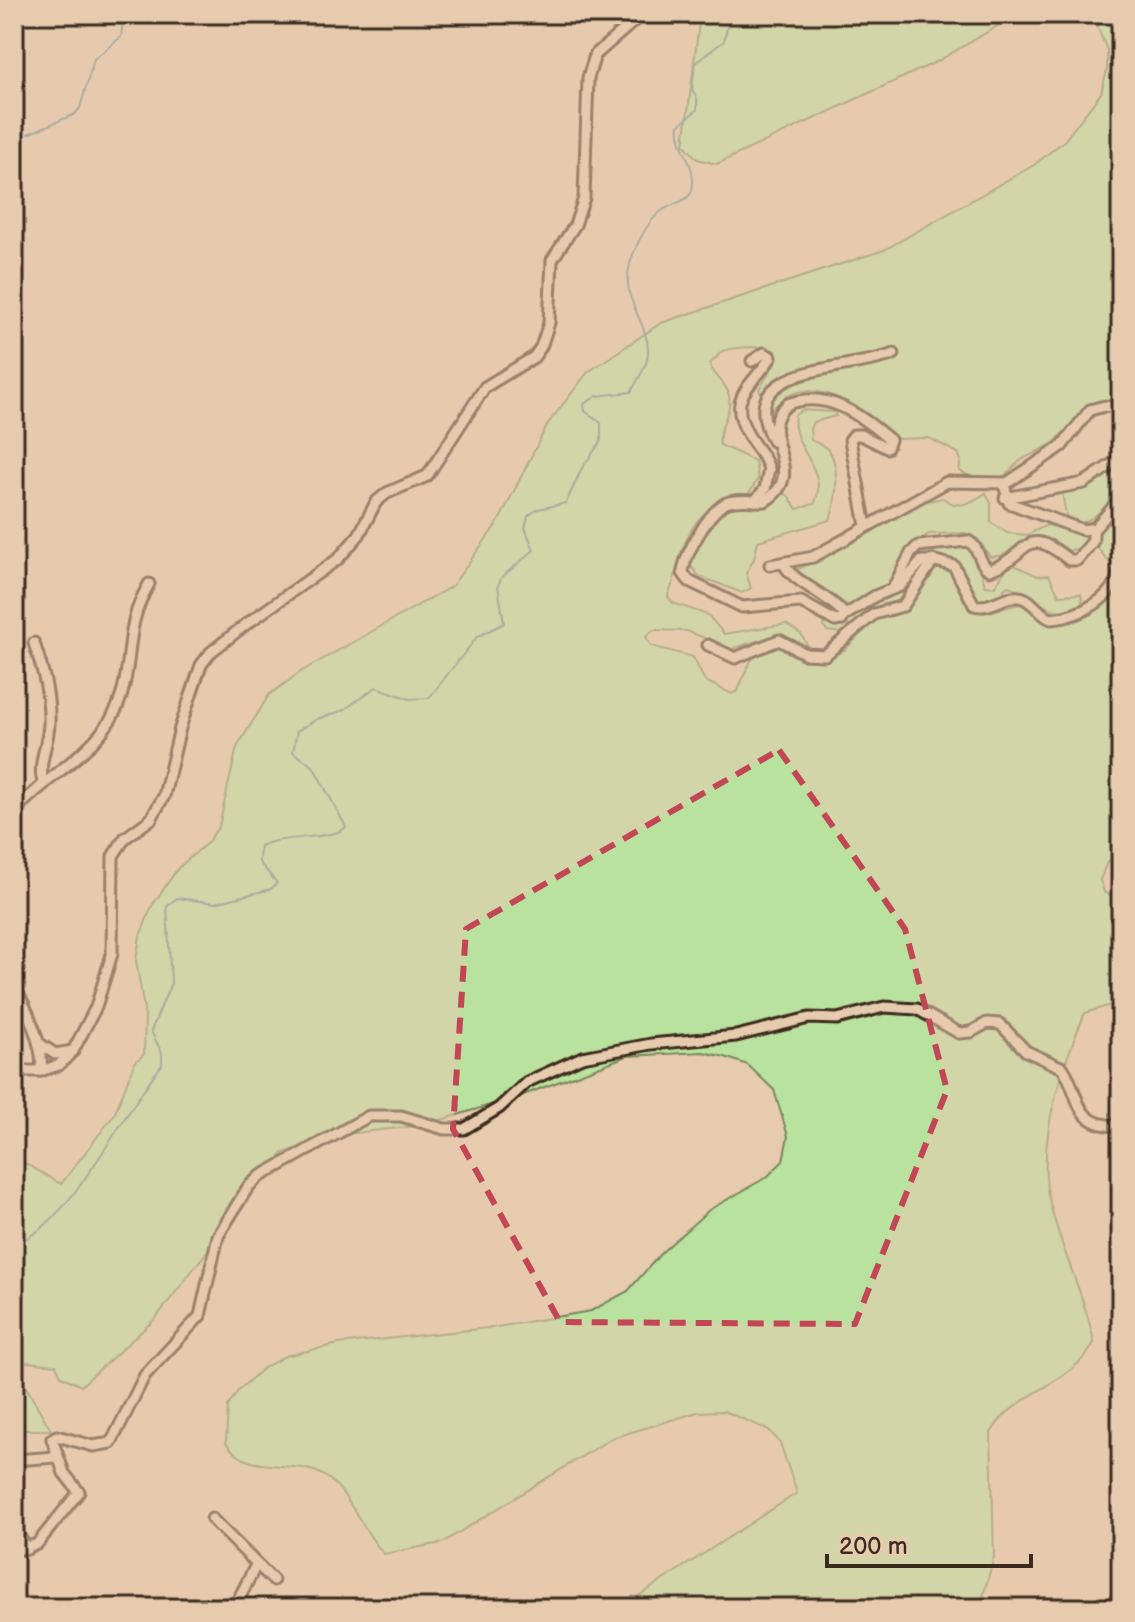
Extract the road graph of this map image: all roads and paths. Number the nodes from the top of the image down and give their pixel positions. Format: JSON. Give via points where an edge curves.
{"nodes":[{"id":1,"x":642,"y":14,"type":"edge"},
{"id":2,"x":894,"y":354,"type":"dead end"},
{"id":3,"x":752,"y":361,"type":"dead end"},
{"id":4,"x":1121,"y":409,"type":"edge"},
{"id":5,"x":777,"y":447,"type":"junction"},
{"id":6,"x":1121,"y":458,"type":"edge"},
{"id":7,"x":1004,"y":484,"type":"junction"},
{"id":8,"x":1005,"y":498,"type":"junction"},
{"id":9,"x":1121,"y":498,"type":"edge"},
{"id":10,"x":755,"y":501,"type":"junction"},
{"id":11,"x":866,"y":526,"type":"junction"},
{"id":12,"x":1093,"y":529,"type":"junction"},
{"id":13,"x":932,"y":560,"type":"junction"},
{"id":14,"x":784,"y":564,"type":"junction"},
{"id":15,"x":770,"y":565,"type":"dead end"},
{"id":16,"x":1121,"y":568,"type":"edge"},
{"id":17,"x":149,"y":584,"type":"dead end"},
{"id":18,"x":891,"y":590,"type":"junction"},
{"id":19,"x":844,"y":616,"type":"junction"},
{"id":20,"x":34,"y":643,"type":"dead end"},
{"id":21,"x":708,"y":645,"type":"dead end"},
{"id":22,"x":44,"y":784,"type":"junction"},
{"id":23,"x":14,"y":817,"type":"edge"},
{"id":24,"x":14,"y":988,"type":"edge"},
{"id":25,"x":38,"y":1042,"type":"junction"},
{"id":26,"x":73,"y":1051,"type":"junction"},
{"id":27,"x":14,"y":1071,"type":"edge"},
{"id":28,"x":40,"y":1071,"type":"junction"},
{"id":29,"x":1121,"y":1126,"type":"edge"},
{"id":30,"x":57,"y":1457,"type":"junction"},
{"id":31,"x":14,"y":1460,"type":"edge"},
{"id":32,"x":212,"y":1519,"type":"dead end"},
{"id":33,"x":14,"y":1528,"type":"edge"},
{"id":34,"x":27,"y":1549,"type":"junction"},
{"id":35,"x":14,"y":1551,"type":"edge"},
{"id":36,"x":256,"y":1565,"type":"junction"},
{"id":37,"x":273,"y":1580,"type":"dead end"},
{"id":38,"x":234,"y":1608,"type":"edge"}],
"edges":[{"from":1,"to":26,"type":"street","via":[[595,55],[588,78],[584,198],[575,225],[552,260],[549,323],[541,347],[534,357],[485,387],[427,476],[376,502],[359,535],[338,559],[245,625],[201,665],[164,796],[151,819],[125,838],[113,856],[112,954],[96,1007]]},
{"from":2,"to":5,"type":"street","via":[[784,379],[764,409]]},
{"from":3,"to":10,"type":"street","via":[[764,353],[771,357],[747,386],[738,409],[769,469],[765,489]]},
{"from":4,"to":7,"type":"street","via":[[1090,410],[1062,446]]},
{"from":5,"to":10,"type":"street","via":[[784,475],[770,498]]},
{"from":5,"to":11,"type":"street","via":[[780,412],[801,401],[854,410],[889,438],[887,448],[859,434],[850,440]]},
{"from":6,"to":8,"type":"street","via":[[1084,483]]},
{"from":7,"to":8,"type":"street"},
{"from":7,"to":11,"type":"street","via":[[950,481]]},
{"from":8,"to":12,"type":"street","via":[[1043,518]]},
{"from":9,"to":12,"type":"street"},
{"from":10,"to":19,"type":"street","via":[[729,502],[718,509],[692,546],[684,577],[745,608],[795,601],[835,621]]},
{"from":11,"to":14,"type":"street","via":[[813,557]]},
{"from":12,"to":18,"type":"street","via":[[1093,541],[1075,561],[1049,544],[1035,543],[990,570],[968,541],[921,545]]},
{"from":13,"to":16,"type":"street","via":[[954,566],[974,605],[1018,597],[1051,619],[1097,604]]},
{"from":13,"to":18,"type":"street","via":[[922,561]]},
{"from":13,"to":21,"type":"street","via":[[903,606],[874,614],[825,655],[806,654],[782,640],[735,658]]},
{"from":14,"to":15,"type":"street"},
{"from":14,"to":19,"type":"street"},
{"from":17,"to":22,"type":"street","via":[[131,621],[124,685],[113,716],[92,743]]},
{"from":18,"to":19,"type":"street"},
{"from":20,"to":22,"type":"street","via":[[49,705],[40,773]]},
{"from":22,"to":23,"type":"street"},
{"from":24,"to":25,"type":"street"},
{"from":25,"to":26,"type":"street","via":[[55,1054]]},
{"from":25,"to":28,"type":"street"},
{"from":26,"to":28,"type":"street","via":[[59,1065]]},
{"from":27,"to":28,"type":"street"},
{"from":29,"to":30,"type":"street","via":[[1100,1124],[1081,1111],[1061,1065],[1026,1051],[1000,1024],[959,1033],[917,1009],[884,1007],[736,1036],[578,1058],[527,1082],[495,1111],[460,1130],[401,1116],[363,1118],[248,1187],[215,1244],[200,1316],[145,1375],[115,1440],[98,1447],[54,1437]]},
{"from":30,"to":31,"type":"street"},
{"from":30,"to":34,"type":"street","via":[[79,1492],[37,1544]]},
{"from":32,"to":36,"type":"street"},
{"from":33,"to":34,"type":"street"},
{"from":34,"to":35,"type":"street"},
{"from":36,"to":37,"type":"street"},
{"from":36,"to":38,"type":"street"}]}
